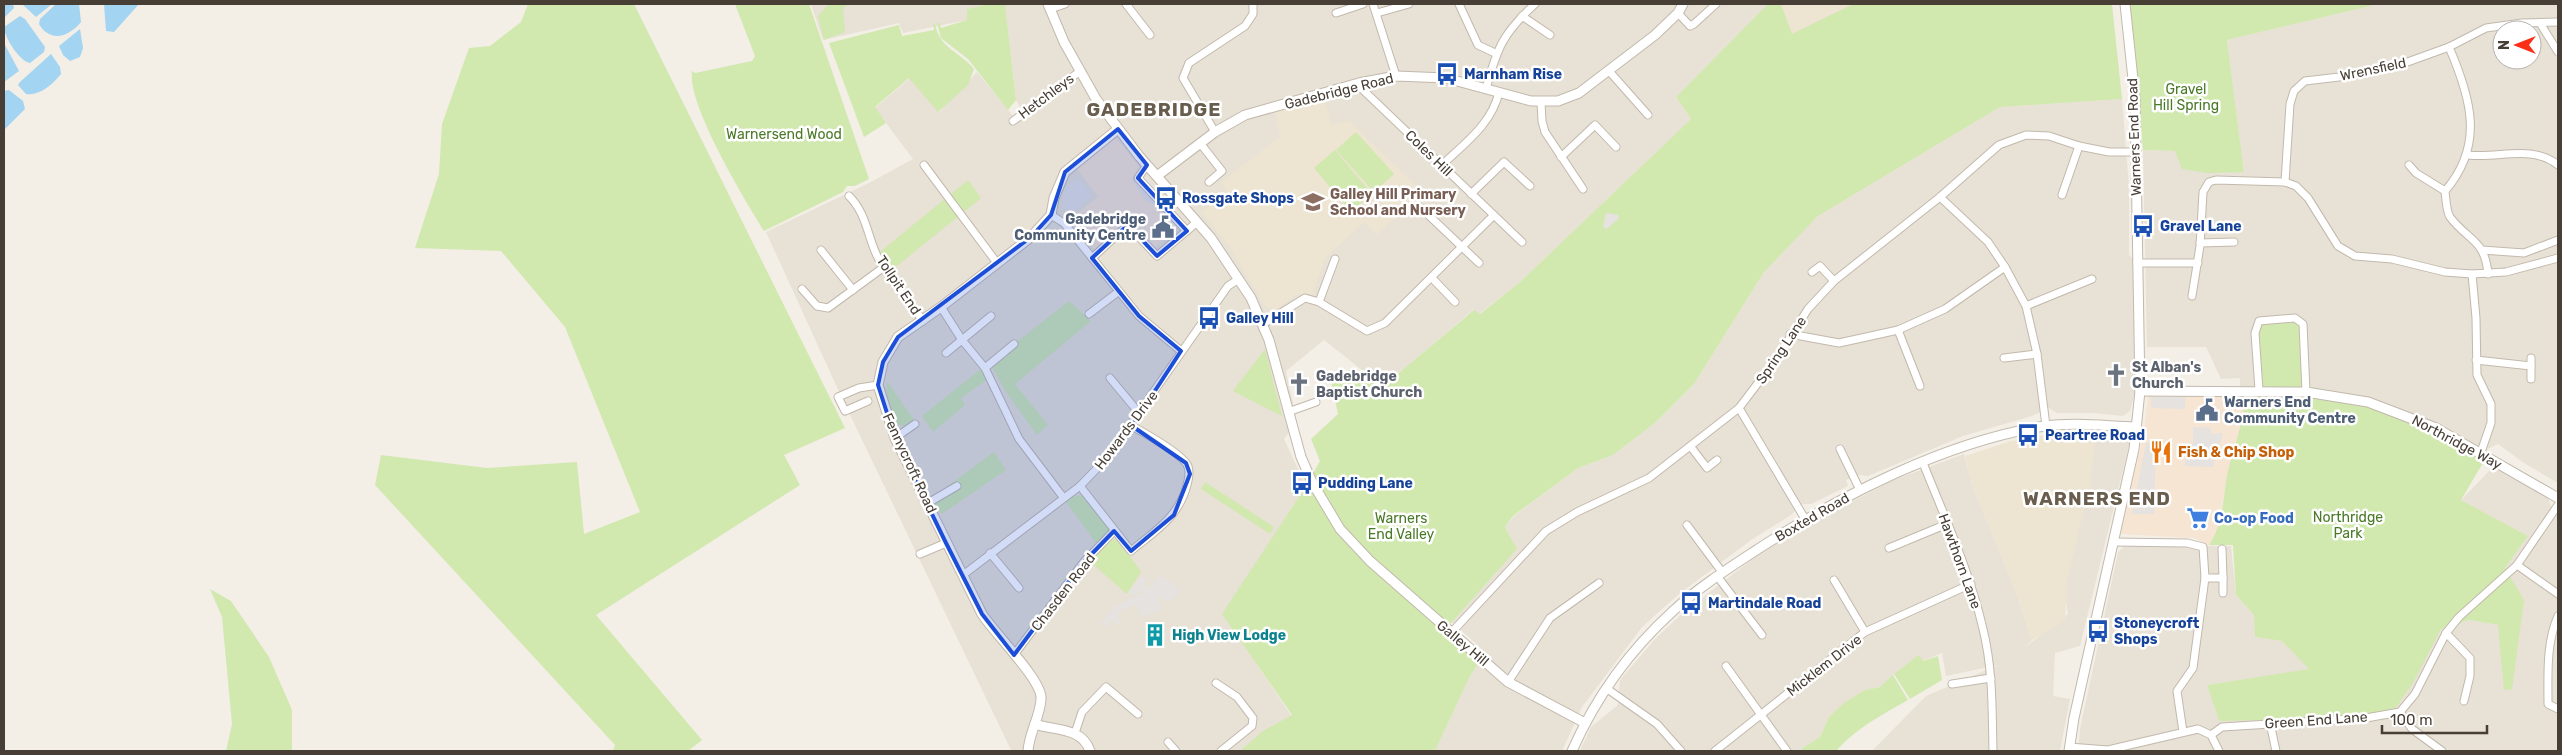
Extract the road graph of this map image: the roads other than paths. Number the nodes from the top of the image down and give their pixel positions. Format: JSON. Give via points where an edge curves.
{"nodes":[{"id":1,"x":1065,"y":4,"type":"edge"},
{"id":2,"x":1126,"y":4,"type":"edge"},
{"id":3,"x":1253,"y":4,"type":"edge"},
{"id":4,"x":1363,"y":4,"type":"edge"},
{"id":5,"x":1373,"y":4,"type":"edge"},
{"id":6,"x":1409,"y":4,"type":"edge"},
{"id":7,"x":1459,"y":4,"type":"edge"},
{"id":8,"x":1535,"y":4,"type":"edge"},
{"id":9,"x":1683,"y":4,"type":"edge"},
{"id":10,"x":1716,"y":4,"type":"edge"},
{"id":11,"x":2125,"y":4,"type":"edge"},
{"id":12,"x":1049,"y":7,"type":"edge"},
{"id":13,"x":1336,"y":13,"type":"dead end"},
{"id":14,"x":1678,"y":13,"type":"junction"},
{"id":15,"x":1377,"y":14,"type":"junction"},
{"id":16,"x":1522,"y":16,"type":"junction"},
{"id":17,"x":2542,"y":22,"type":"edge"},
{"id":18,"x":2558,"y":22,"type":"edge"},
{"id":19,"x":2542,"y":25,"type":"edge"},
{"id":20,"x":2492,"y":27,"type":"edge"},
{"id":21,"x":1150,"y":35,"type":"dead end"},
{"id":22,"x":1550,"y":35,"type":"dead end"},
{"id":23,"x":2449,"y":47,"type":"junction"},
{"id":24,"x":2558,"y":52,"type":"edge"},
{"id":25,"x":1496,"y":53,"type":"junction"},
{"id":26,"x":1609,"y":70,"type":"junction"},
{"id":27,"x":1079,"y":72,"type":"junction"},
{"id":28,"x":1396,"y":76,"type":"junction"},
{"id":29,"x":1359,"y":83,"type":"junction"},
{"id":30,"x":1486,"y":89,"type":"junction"},
{"id":31,"x":1499,"y":92,"type":"junction"},
{"id":32,"x":1541,"y":102,"type":"junction"},
{"id":33,"x":1648,"y":115,"type":"dead end"},
{"id":34,"x":1013,"y":121,"type":"dead end"},
{"id":35,"x":1118,"y":129,"type":"junction"},
{"id":36,"x":1215,"y":132,"type":"junction"},
{"id":37,"x":1200,"y":143,"type":"junction"},
{"id":38,"x":2079,"y":146,"type":"junction"},
{"id":39,"x":1616,"y":147,"type":"dead end"},
{"id":40,"x":2135,"y":152,"type":"junction"},
{"id":41,"x":2468,"y":155,"type":"junction"},
{"id":42,"x":1561,"y":157,"type":"junction"},
{"id":43,"x":924,"y":165,"type":"dead end"},
{"id":44,"x":1147,"y":165,"type":"junction"},
{"id":45,"x":1442,"y":165,"type":"junction"},
{"id":46,"x":2408,"y":165,"type":"dead end"},
{"id":47,"x":2558,"y":165,"type":"edge"},
{"id":48,"x":1157,"y":176,"type":"junction"},
{"id":49,"x":1209,"y":182,"type":"dead end"},
{"id":50,"x":2285,"y":182,"type":"junction"},
{"id":51,"x":1530,"y":186,"type":"dead end"},
{"id":52,"x":1583,"y":189,"type":"dead end"},
{"id":53,"x":2445,"y":190,"type":"junction"},
{"id":54,"x":1471,"y":194,"type":"junction"},
{"id":55,"x":2062,"y":195,"type":"dead end"},
{"id":56,"x":849,"y":196,"type":"dead end"},
{"id":57,"x":1940,"y":197,"type":"junction"},
{"id":58,"x":1421,"y":208,"type":"dead end"},
{"id":59,"x":1051,"y":215,"type":"junction"},
{"id":60,"x":1493,"y":216,"type":"junction"},
{"id":61,"x":1196,"y":222,"type":"junction"},
{"id":62,"x":1187,"y":231,"type":"junction"},
{"id":63,"x":2558,"y":240,"type":"edge"},
{"id":64,"x":1522,"y":242,"type":"dead end"},
{"id":65,"x":2234,"y":242,"type":"dead end"},
{"id":66,"x":2200,"y":243,"type":"junction"},
{"id":67,"x":1462,"y":247,"type":"junction"},
{"id":68,"x":821,"y":250,"type":"dead end"},
{"id":69,"x":2482,"y":250,"type":"junction"},
{"id":70,"x":1092,"y":258,"type":"junction"},
{"id":71,"x":2558,"y":258,"type":"edge"},
{"id":72,"x":1335,"y":259,"type":"dead end"},
{"id":73,"x":996,"y":263,"type":"junction"},
{"id":74,"x":1479,"y":263,"type":"dead end"},
{"id":75,"x":2137,"y":263,"type":"junction"},
{"id":76,"x":2198,"y":263,"type":"junction"},
{"id":77,"x":884,"y":267,"type":"junction"},
{"id":78,"x":2005,"y":267,"type":"junction"},
{"id":79,"x":1812,"y":272,"type":"dead end"},
{"id":80,"x":2472,"y":274,"type":"junction"},
{"id":81,"x":2488,"y":274,"type":"junction"},
{"id":82,"x":1432,"y":278,"type":"junction"},
{"id":83,"x":1240,"y":279,"type":"junction"},
{"id":84,"x":2092,"y":279,"type":"dead end"},
{"id":85,"x":1834,"y":281,"type":"junction"},
{"id":86,"x":802,"y":289,"type":"dead end"},
{"id":87,"x":853,"y":290,"type":"junction"},
{"id":88,"x":1118,"y":292,"type":"junction"},
{"id":89,"x":2192,"y":296,"type":"dead end"},
{"id":90,"x":1319,"y":302,"type":"junction"},
{"id":91,"x":1455,"y":302,"type":"dead end"},
{"id":92,"x":2026,"y":306,"type":"junction"},
{"id":93,"x":941,"y":307,"type":"junction"},
{"id":94,"x":1089,"y":314,"type":"dead end"},
{"id":95,"x":991,"y":316,"type":"dead end"},
{"id":96,"x":923,"y":321,"type":"junction"},
{"id":97,"x":1263,"y":324,"type":"junction"},
{"id":98,"x":1898,"y":330,"type":"junction"},
{"id":99,"x":1790,"y":334,"type":"junction"},
{"id":100,"x":962,"y":340,"type":"junction"},
{"id":101,"x":1014,"y":344,"type":"dead end"},
{"id":102,"x":1181,"y":351,"type":"junction"},
{"id":103,"x":946,"y":353,"type":"dead end"},
{"id":104,"x":2037,"y":354,"type":"junction"},
{"id":105,"x":2004,"y":358,"type":"dead end"},
{"id":106,"x":2476,"y":360,"type":"junction"},
{"id":107,"x":985,"y":368,"type":"junction"},
{"id":108,"x":1110,"y":378,"type":"dead end"},
{"id":109,"x":2531,"y":379,"type":"dead end"},
{"id":110,"x":878,"y":385,"type":"junction"},
{"id":111,"x":1920,"y":386,"type":"dead end"},
{"id":112,"x":2259,"y":390,"type":"junction"},
{"id":113,"x":2140,"y":391,"type":"junction"},
{"id":114,"x":2306,"y":392,"type":"junction"},
{"id":115,"x":868,"y":401,"type":"dead end"},
{"id":116,"x":1316,"y":402,"type":"dead end"},
{"id":117,"x":1739,"y":408,"type":"junction"},
{"id":118,"x":1288,"y":412,"type":"junction"},
{"id":119,"x":1139,"y":413,"type":"junction"},
{"id":120,"x":916,"y":424,"type":"dead end"},
{"id":121,"x":1132,"y":426,"type":"junction"},
{"id":122,"x":2046,"y":426,"type":"junction"},
{"id":123,"x":2135,"y":428,"type":"junction"},
{"id":124,"x":895,"y":438,"type":"junction"},
{"id":125,"x":1691,"y":447,"type":"junction"},
{"id":126,"x":1840,"y":449,"type":"dead end"},
{"id":127,"x":2480,"y":452,"type":"junction"},
{"id":128,"x":1716,"y":460,"type":"dead end"},
{"id":129,"x":1923,"y":463,"type":"junction"},
{"id":130,"x":957,"y":486,"type":"dead end"},
{"id":131,"x":1080,"y":486,"type":"junction"},
{"id":132,"x":1860,"y":490,"type":"junction"},
{"id":133,"x":1063,"y":497,"type":"junction"},
{"id":134,"x":2558,"y":498,"type":"edge"},
{"id":135,"x":928,"y":503,"type":"junction"},
{"id":136,"x":2558,"y":505,"type":"edge"},
{"id":137,"x":1805,"y":519,"type":"junction"},
{"id":138,"x":1947,"y":524,"type":"junction"},
{"id":139,"x":1687,"y":525,"type":"dead end"},
{"id":140,"x":1114,"y":531,"type":"junction"},
{"id":141,"x":2113,"y":542,"type":"junction"},
{"id":142,"x":946,"y":543,"type":"junction"},
{"id":143,"x":1888,"y":548,"type":"dead end"},
{"id":144,"x":2222,"y":550,"type":"dead end"},
{"id":145,"x":990,"y":553,"type":"junction"},
{"id":146,"x":920,"y":554,"type":"dead end"},
{"id":147,"x":2518,"y":565,"type":"junction"},
{"id":148,"x":962,"y":574,"type":"junction"},
{"id":149,"x":1720,"y":574,"type":"junction"},
{"id":150,"x":2205,"y":578,"type":"junction"},
{"id":151,"x":2223,"y":578,"type":"junction"},
{"id":152,"x":1834,"y":580,"type":"dead end"},
{"id":153,"x":1599,"y":583,"type":"dead end"},
{"id":154,"x":1971,"y":584,"type":"junction"},
{"id":155,"x":1019,"y":588,"type":"dead end"},
{"id":156,"x":2223,"y":593,"type":"dead end"},
{"id":157,"x":2558,"y":594,"type":"edge"},
{"id":158,"x":2558,"y":616,"type":"edge"},
{"id":159,"x":1865,"y":632,"type":"junction"},
{"id":160,"x":1451,"y":633,"type":"junction"},
{"id":161,"x":2446,"y":633,"type":"junction"},
{"id":162,"x":1762,"y":635,"type":"dead end"},
{"id":163,"x":1014,"y":655,"type":"junction"},
{"id":164,"x":1726,"y":666,"type":"dead end"},
{"id":165,"x":1991,"y":678,"type":"junction"},
{"id":166,"x":1508,"y":682,"type":"junction"},
{"id":167,"x":1216,"y":683,"type":"dead end"},
{"id":168,"x":1952,"y":684,"type":"dead end"},
{"id":169,"x":1606,"y":688,"type":"junction"},
{"id":170,"x":2464,"y":701,"type":"dead end"},
{"id":171,"x":2558,"y":709,"type":"edge"},
{"id":172,"x":2400,"y":712,"type":"junction"},
{"id":173,"x":1138,"y":714,"type":"dead end"},
{"id":174,"x":1761,"y":714,"type":"junction"},
{"id":175,"x":1585,"y":723,"type":"junction"},
{"id":176,"x":2270,"y":723,"type":"junction"},
{"id":177,"x":1035,"y":724,"type":"junction"},
{"id":178,"x":2183,"y":732,"type":"junction"},
{"id":179,"x":1075,"y":733,"type":"junction"},
{"id":180,"x":2212,"y":735,"type":"junction"},
{"id":181,"x":1168,"y":742,"type":"dead end"},
{"id":182,"x":2069,"y":749,"type":"edge"},
{"id":183,"x":2437,"y":750,"type":"edge"},
{"id":184,"x":1028,"y":751,"type":"edge"},
{"id":185,"x":1090,"y":751,"type":"edge"},
{"id":186,"x":1176,"y":751,"type":"edge"},
{"id":187,"x":1221,"y":751,"type":"edge"},
{"id":188,"x":1572,"y":751,"type":"edge"},
{"id":189,"x":1682,"y":751,"type":"edge"},
{"id":190,"x":1715,"y":751,"type":"edge"},
{"id":191,"x":1787,"y":751,"type":"edge"},
{"id":192,"x":1993,"y":751,"type":"edge"},
{"id":193,"x":2108,"y":751,"type":"edge"},
{"id":194,"x":2219,"y":751,"type":"edge"},
{"id":195,"x":2276,"y":751,"type":"edge"}],
"edges":[{"from":1,"to":12,"type":"street"},
{"from":2,"to":21,"type":"street"},
{"from":3,"to":36,"type":"street","via":[[1253,14],[1245,26],[1189,63],[1183,78]]},
{"from":4,"to":13,"type":"street"},
{"from":5,"to":15,"type":"street"},
{"from":6,"to":15,"type":"street"},
{"from":7,"to":25,"type":"street","via":[[1478,45]]},
{"from":8,"to":16,"type":"street"},
{"from":9,"to":14,"type":"street","name":"Gadebridge Road"},
{"from":10,"to":14,"type":"street","via":[[1690,26]]},
{"from":11,"to":40,"type":"street","name":"Warners End Road","via":[[2134,98]]},
{"from":12,"to":27,"type":"street","name":"Galley Hill"},
{"from":14,"to":26,"type":"street","name":"Gadebridge Road"},
{"from":15,"to":28,"type":"street"},
{"from":16,"to":22,"type":"street"},
{"from":16,"to":25,"type":"street","via":[[1507,32]]},
{"from":17,"to":18,"type":"street","name":"Wrensfield"},
{"from":19,"to":24,"type":"street"},
{"from":20,"to":23,"type":"street","name":"Wrensfield"},
{"from":23,"to":41,"type":"street","via":[[2463,78],[2471,122]]},
{"from":23,"to":50,"type":"street","name":"Wrensfield","via":[[2402,64],[2339,78],[2305,81],[2294,91],[2290,104]]},
{"from":25,"to":30,"type":"street"},
{"from":26,"to":32,"type":"street","name":"Gadebridge Road","via":[[1579,93],[1558,101]]},
{"from":26,"to":33,"type":"street"},
{"from":27,"to":34,"type":"street","name":"Hetchleys"},
{"from":27,"to":35,"type":"street","name":"Galley Hill"},
{"from":28,"to":29,"type":"street","name":"Gadebridge Road"},
{"from":28,"to":30,"type":"street","name":"Gadebridge Road","via":[[1446,78]]},
{"from":29,"to":36,"type":"street","name":"Gadebridge Road","via":[[1245,116]]},
{"from":29,"to":45,"type":"street","name":"Coles Hill"},
{"from":30,"to":31,"type":"street","name":"Gadebridge Road"},
{"from":31,"to":32,"type":"street","name":"Gadebridge Road"},
{"from":31,"to":45,"type":"street","via":[[1490,116]]},
{"from":32,"to":42,"type":"street","via":[[1545,132]]},
{"from":35,"to":44,"type":"street","name":"Galley Hill"},
{"from":35,"to":59,"type":"street","via":[[1065,172]]},
{"from":36,"to":37,"type":"street","name":"Gadebridge Road"},
{"from":37,"to":48,"type":"street","name":"Gadebridge Road"},
{"from":37,"to":49,"type":"street","via":[[1222,171]]},
{"from":38,"to":40,"type":"street","name":"Spring Lane","via":[[2109,152]]},
{"from":38,"to":55,"type":"street"},
{"from":38,"to":57,"type":"street","name":"Spring Lane","via":[[2049,136],[2034,135],[2000,144]]},
{"from":39,"to":42,"type":"street","via":[[1595,125]]},
{"from":40,"to":75,"type":"street","name":"Warners End Road"},
{"from":41,"to":47,"type":"street","via":[[2484,157],[2519,152]]},
{"from":41,"to":53,"type":"street","via":[[2459,174]]},
{"from":42,"to":52,"type":"street"},
{"from":43,"to":73,"type":"street"},
{"from":44,"to":48,"type":"street","name":"Galley Hill"},
{"from":44,"to":62,"type":"street","via":[[1138,178]]},
{"from":45,"to":54,"type":"street","name":"Coles Hill"},
{"from":46,"to":53,"type":"street"},
{"from":48,"to":61,"type":"street","name":"Galley Hill"},
{"from":50,"to":66,"type":"street","via":[[2209,182],[2204,192]]},
{"from":50,"to":80,"type":"street","via":[[2296,186],[2308,198],[2338,246],[2354,256],[2392,259],[2445,272]]},
{"from":51,"to":54,"type":"street","via":[[1504,162]]},
{"from":53,"to":69,"type":"street","via":[[2449,216]]},
{"from":54,"to":60,"type":"street","name":"Coles Hill"},
{"from":56,"to":77,"type":"street","name":"Tollpit End","via":[[860,207]]},
{"from":57,"to":78,"type":"street","via":[[1988,242]]},
{"from":57,"to":85,"type":"street","name":"Spring Lane"},
{"from":58,"to":67,"type":"street"},
{"from":59,"to":70,"type":"street","via":[[1064,223]]},
{"from":59,"to":73,"type":"street","via":[[1031,237]]},
{"from":60,"to":64,"type":"street","name":"Coles Hill"},
{"from":60,"to":67,"type":"street"},
{"from":61,"to":62,"type":"street"},
{"from":61,"to":83,"type":"street","name":"Galley Hill","via":[[1212,238]]},
{"from":62,"to":70,"type":"street","via":[[1157,256],[1128,226]]},
{"from":63,"to":69,"type":"street","via":[[2524,253]]},
{"from":65,"to":66,"type":"street"},
{"from":66,"to":76,"type":"street"},
{"from":67,"to":74,"type":"street"},
{"from":67,"to":82,"type":"street"},
{"from":68,"to":87,"type":"street"},
{"from":69,"to":81,"type":"street","via":[[2487,258]]},
{"from":70,"to":88,"type":"street"},
{"from":71,"to":81,"type":"street"},
{"from":72,"to":90,"type":"street"},
{"from":73,"to":93,"type":"street"},
{"from":75,"to":76,"type":"street"},
{"from":75,"to":113,"type":"street","name":"Warners End Road"},
{"from":76,"to":89,"type":"street"},
{"from":77,"to":87,"type":"street"},
{"from":77,"to":96,"type":"street","name":"Tollpit End"},
{"from":78,"to":92,"type":"street"},
{"from":78,"to":98,"type":"street","via":[[1945,309]]},
{"from":79,"to":85,"type":"street","via":[[1820,266]]},
{"from":80,"to":81,"type":"street"},
{"from":80,"to":106,"type":"street"},
{"from":82,"to":90,"type":"street","via":[[1385,323],[1367,331]]},
{"from":82,"to":91,"type":"street"},
{"from":83,"to":97,"type":"street","name":"Galley Hill"},
{"from":83,"to":102,"type":"street","name":"Howards Drive","via":[[1228,286]]},
{"from":84,"to":92,"type":"street"},
{"from":85,"to":99,"type":"street","name":"Spring Lane"},
{"from":86,"to":87,"type":"street","via":[[813,303],[822,308],[828,308]]},
{"from":88,"to":94,"type":"street"},
{"from":88,"to":102,"type":"street","via":[[1139,316]]},
{"from":90,"to":97,"type":"street","via":[[1305,298],[1299,300]]},
{"from":92,"to":104,"type":"street"},
{"from":93,"to":96,"type":"street"},
{"from":93,"to":100,"type":"street"},
{"from":95,"to":100,"type":"street"},
{"from":96,"to":110,"type":"street","via":[[898,337],[883,362]]},
{"from":97,"to":118,"type":"street","name":"Galley Hill"},
{"from":98,"to":99,"type":"street","via":[[1839,343]]},
{"from":98,"to":111,"type":"street"},
{"from":99,"to":117,"type":"street","name":"Spring Lane","via":[[1777,358]]},
{"from":100,"to":103,"type":"street"},
{"from":100,"to":107,"type":"street"},
{"from":101,"to":107,"type":"street"},
{"from":102,"to":119,"type":"street","name":"Howards Drive"},
{"from":104,"to":105,"type":"street"},
{"from":104,"to":122,"type":"street"},
{"from":106,"to":109,"type":"street","via":[[2531,362]]},
{"from":106,"to":127,"type":"street","via":[[2477,375],[2490,404],[2491,423]]},
{"from":107,"to":133,"type":"street","via":[[1019,440]]},
{"from":108,"to":119,"type":"street"},
{"from":110,"to":115,"type":"street","via":[[859,388],[838,397],[846,411]]},
{"from":110,"to":124,"type":"street","name":"Fennycroft Road"},
{"from":112,"to":113,"type":"street","name":"Northridge Way"},
{"from":112,"to":114,"type":"street","name":"Northridge Way"},
{"from":112,"to":114,"type":"street","via":[[2255,333],[2259,321],[2294,318],[2303,324]]},
{"from":113,"to":123,"type":"street","name":"Warners End Road"},
{"from":114,"to":127,"type":"street","name":"Northridge Way","via":[[2368,402],[2396,411]]},
{"from":116,"to":118,"type":"street"},
{"from":117,"to":125,"type":"street","name":"Spring Lane"},
{"from":117,"to":137,"type":"street"},
{"from":118,"to":160,"type":"street","name":"Galley Hill","via":[[1294,439],[1308,474],[1340,528],[1370,560]]},
{"from":119,"to":121,"type":"street","name":"Howards Drive"},
{"from":120,"to":124,"type":"street"},
{"from":121,"to":131,"type":"street","name":"Howards Drive"},
{"from":121,"to":140,"type":"street","via":[[1186,463],[1190,474],[1174,515],[1131,551]]},
{"from":122,"to":123,"type":"street","name":"Boxted Road","via":[[2074,424]]},
{"from":122,"to":129,"type":"street","name":"Boxted Road","via":[[1976,443]]},
{"from":123,"to":141,"type":"street","name":"Warners End Road","via":[[2134,449]]},
{"from":124,"to":135,"type":"street","name":"Fennycroft Road"},
{"from":125,"to":128,"type":"street","via":[[1707,468]]},
{"from":125,"to":160,"type":"street","name":"Spring Lane","via":[[1649,478],[1577,512],[1546,531]]},
{"from":126,"to":132,"type":"street"},
{"from":127,"to":134,"type":"street","name":"Northridge Way"},
{"from":129,"to":132,"type":"street","name":"Boxted Road"},
{"from":129,"to":138,"type":"street","name":"Hawthorn Lane"},
{"from":130,"to":135,"type":"street"},
{"from":131,"to":133,"type":"street","name":"Howards Drive"},
{"from":131,"to":140,"type":"street"},
{"from":132,"to":137,"type":"street","name":"Boxted Road"},
{"from":133,"to":145,"type":"street","name":"Howards Drive"},
{"from":135,"to":142,"type":"street","name":"Fennycroft Road"},
{"from":136,"to":147,"type":"street"},
{"from":137,"to":149,"type":"street","name":"Boxted Road"},
{"from":138,"to":143,"type":"street"},
{"from":138,"to":154,"type":"street","name":"Hawthorn Lane"},
{"from":139,"to":149,"type":"street"},
{"from":140,"to":163,"type":"street","name":"Chasden Road","via":[[1084,563]]},
{"from":141,"to":150,"type":"street","via":[[2187,543],[2204,547]]},
{"from":141,"to":182,"type":"street","name":"Warners End Road"},
{"from":142,"to":146,"type":"street"},
{"from":142,"to":148,"type":"street","name":"Fennycroft Road"},
{"from":144,"to":151,"type":"street"},
{"from":145,"to":148,"type":"street","name":"Howards Drive"},
{"from":145,"to":155,"type":"street"},
{"from":147,"to":157,"type":"street"},
{"from":147,"to":161,"type":"street","via":[[2459,616]]},
{"from":148,"to":163,"type":"street","name":"Fennycroft Road","via":[[986,620]]},
{"from":149,"to":162,"type":"street"},
{"from":149,"to":169,"type":"street","name":"Boxted Road","via":[[1673,611]]},
{"from":150,"to":151,"type":"street"},
{"from":150,"to":178,"type":"street","via":[[2193,668],[2177,691]]},
{"from":151,"to":156,"type":"street"},
{"from":152,"to":159,"type":"street"},
{"from":153,"to":166,"type":"street","via":[[1550,618]]},
{"from":154,"to":159,"type":"street","name":"Micklem Drive"},
{"from":154,"to":165,"type":"street","name":"Hawthorn Lane","via":[[1984,630]]},
{"from":158,"to":171,"type":"street","via":[[2547,668],[2548,704]]},
{"from":159,"to":174,"type":"street","name":"Micklem Drive"},
{"from":160,"to":166,"type":"street","name":"Galley Hill"},
{"from":161,"to":170,"type":"street","via":[[2470,658]]},
{"from":161,"to":172,"type":"street","via":[[2415,694]]},
{"from":163,"to":177,"type":"street","name":"Fennycroft Road","via":[[1029,672],[1042,696]]},
{"from":164,"to":174,"type":"street"},
{"from":165,"to":168,"type":"street"},
{"from":165,"to":192,"type":"street","name":"Hawthorn Lane"},
{"from":166,"to":175,"type":"street","name":"Galley Hill"},
{"from":167,"to":187,"type":"street","via":[[1237,696],[1253,718],[1252,726]]},
{"from":169,"to":175,"type":"street","name":"Boxted Road"},
{"from":169,"to":189,"type":"street","via":[[1657,724]]},
{"from":172,"to":176,"type":"street","name":"Green End Lane","via":[[2366,718]]},
{"from":172,"to":183,"type":"street","via":[[2412,729]]},
{"from":173,"to":179,"type":"street","via":[[1106,687],[1082,712]]},
{"from":174,"to":190,"type":"street","name":"Micklem Drive"},
{"from":174,"to":191,"type":"street"},
{"from":175,"to":188,"type":"street","name":"Boxted Road"},
{"from":176,"to":180,"type":"street","name":"Green End Lane","via":[[2222,727]]},
{"from":176,"to":195,"type":"street"},
{"from":177,"to":179,"type":"street"},
{"from":177,"to":184,"type":"street","name":"Fennycroft Road"},
{"from":178,"to":180,"type":"street","via":[[2198,729]]},
{"from":178,"to":193,"type":"street"},
{"from":179,"to":185,"type":"street"},
{"from":180,"to":194,"type":"street"},
{"from":181,"to":186,"type":"street"},
{"from":182,"to":193,"type":"street"}]}
